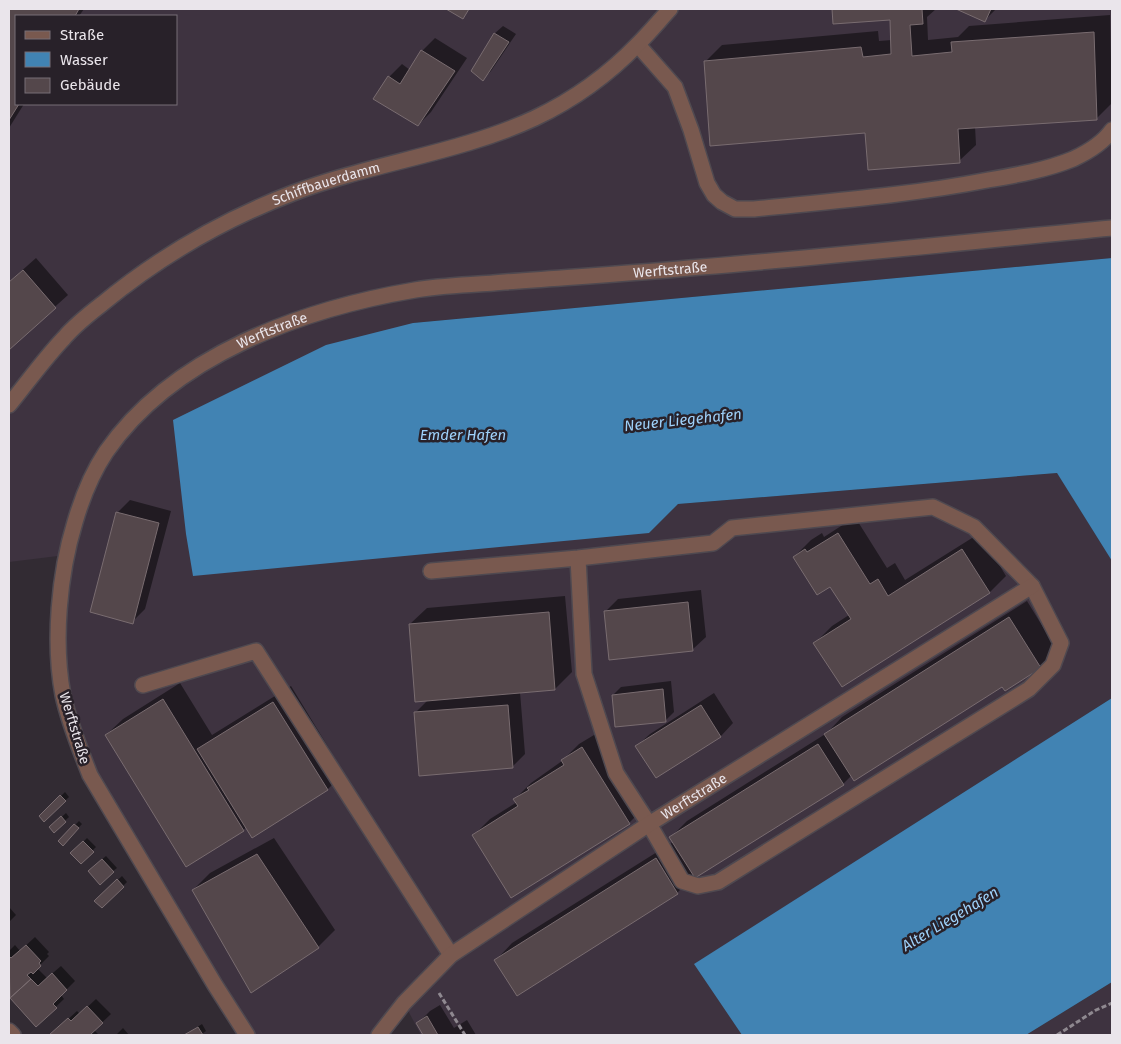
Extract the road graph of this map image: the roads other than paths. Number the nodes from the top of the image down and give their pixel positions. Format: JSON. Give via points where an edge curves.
{"nodes":[{"id":1,"x":670,"y":9,"type":"edge"},
{"id":2,"x":638,"y":45,"type":"junction"},
{"id":3,"x":1112,"y":130,"type":"edge"},
{"id":4,"x":1112,"y":228,"type":"edge"},
{"id":5,"x":9,"y":406,"type":"edge"},
{"id":6,"x":578,"y":558,"type":"junction"},
{"id":7,"x":431,"y":571,"type":"dead end"},
{"id":8,"x":1032,"y":586,"type":"junction"},
{"id":9,"x":143,"y":685,"type":"dead end"},
{"id":10,"x":649,"y":824,"type":"junction"},
{"id":11,"x":452,"y":956,"type":"junction"},
{"id":12,"x":9,"y":1031,"type":"edge"},
{"id":13,"x":13,"y":1035,"type":"edge"},
{"id":14,"x":247,"y":1035,"type":"edge"},
{"id":15,"x":379,"y":1035,"type":"edge"}],
"edges":[{"from":1,"to":2,"type":"street","name":"Schiffbauerdamm"},
{"from":2,"to":3,"type":"street","via":[[675,87],[714,195],[735,209],[937,190],[1032,172],[1091,150]]},
{"from":2,"to":5,"type":"street","name":"Schiffbauerdamm","via":[[571,98],[536,118],[490,135],[341,176],[244,213],[204,235],[164,258],[92,311],[64,337]]},
{"from":4,"to":14,"type":"street","name":"Werftstraße","via":[[704,267],[417,289],[340,306],[242,342],[197,368],[154,400],[106,453],[79,508],[70,536],[57,647],[64,696],[90,775]]},
{"from":6,"to":7,"type":"street"},
{"from":6,"to":8,"type":"street","via":[[713,543],[732,528],[933,507],[974,526]]},
{"from":6,"to":10,"type":"street","via":[[584,674],[616,773]]},
{"from":8,"to":10,"type":"street","name":"Werftstraße"},
{"from":8,"to":10,"type":"street","via":[[1061,643],[1053,665],[1028,689],[718,882],[698,886],[682,880]]},
{"from":9,"to":11,"type":"street","via":[[256,651]]},
{"from":10,"to":11,"type":"street","name":"Werftstraße"},
{"from":11,"to":15,"type":"street","name":"Werftstraße","via":[[404,1003]]},
{"from":12,"to":13,"type":"street"}]}
